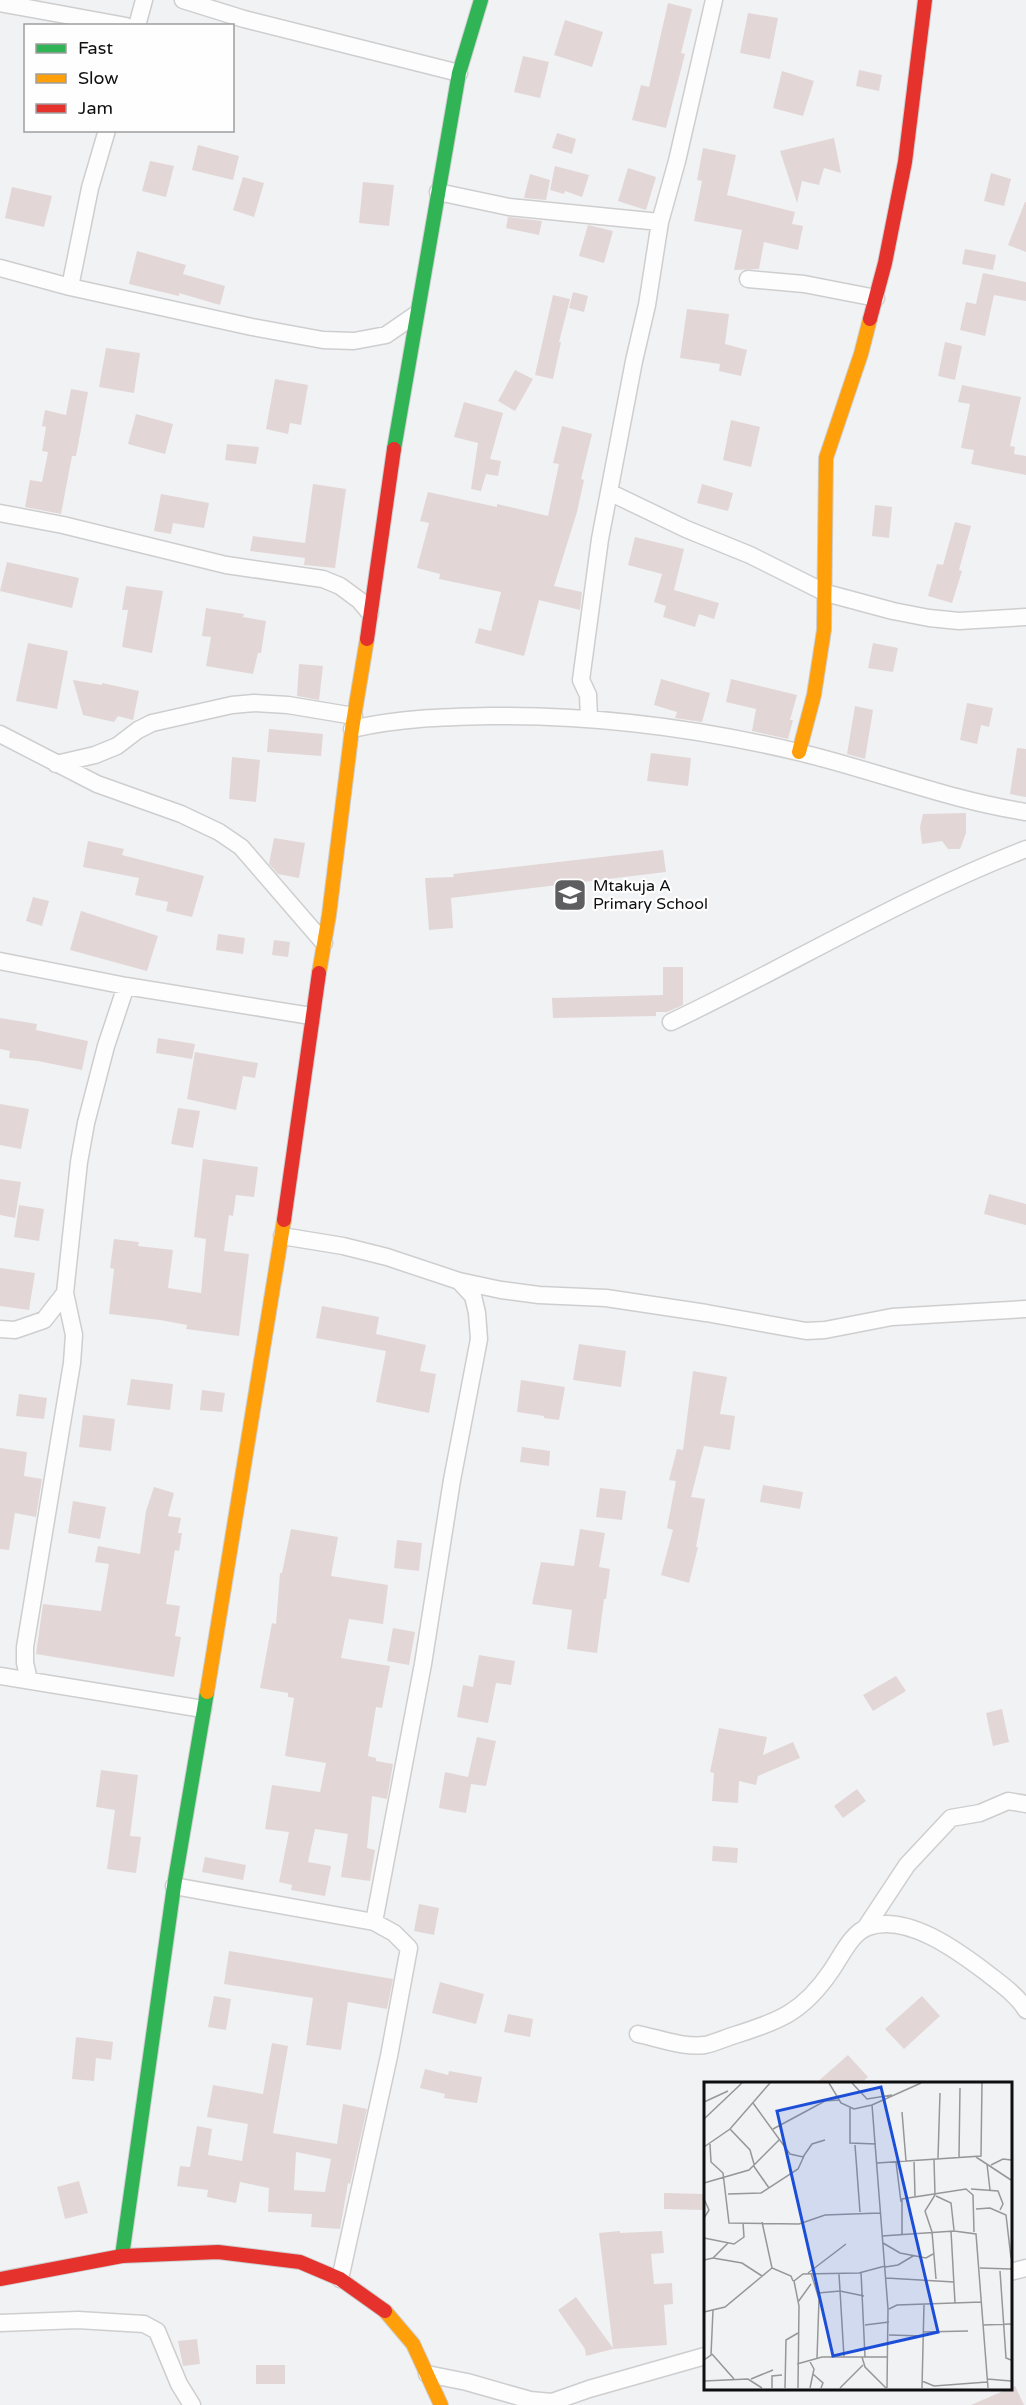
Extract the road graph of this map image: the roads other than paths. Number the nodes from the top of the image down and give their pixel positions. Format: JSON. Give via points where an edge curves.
{"nodes":[{"id":1,"x":144,"y":0,"type":"edge"},
{"id":2,"x":183,"y":0,"type":"edge"},
{"id":3,"x":481,"y":0,"type":"edge"},
{"id":4,"x":714,"y":0,"type":"edge"},
{"id":5,"x":926,"y":0,"type":"edge"},
{"id":6,"x":0,"y":3,"type":"edge"},
{"id":7,"x":115,"y":24,"type":"edge"},
{"id":8,"x":138,"y":24,"type":"edge"},
{"id":9,"x":459,"y":73,"type":"junction"},
{"id":10,"x":106,"y":132,"type":"edge"},
{"id":11,"x":438,"y":192,"type":"junction"},
{"id":12,"x":660,"y":222,"type":"junction"},
{"id":13,"x":0,"y":268,"type":"edge"},
{"id":14,"x":748,"y":279,"type":"dead end"},
{"id":15,"x":70,"y":287,"type":"junction"},
{"id":16,"x":876,"y":298,"type":"junction"},
{"id":17,"x":415,"y":315,"type":"junction"},
{"id":18,"x":609,"y":492,"type":"junction"},
{"id":19,"x":0,"y":513,"type":"edge"},
{"id":20,"x":826,"y":593,"type":"junction"},
{"id":21,"x":370,"y":613,"type":"junction"},
{"id":22,"x":1026,"y":617,"type":"edge"},
{"id":23,"x":589,"y":718,"type":"junction"},
{"id":24,"x":353,"y":722,"type":"junction"},
{"id":25,"x":0,"y":734,"type":"edge"},
{"id":26,"x":799,"y":752,"type":"junction"},
{"id":27,"x":57,"y":764,"type":"junction"},
{"id":28,"x":1026,"y":812,"type":"edge"},
{"id":29,"x":1026,"y":849,"type":"edge"},
{"id":30,"x":324,"y":944,"type":"junction"},
{"id":31,"x":0,"y":961,"type":"edge"},
{"id":32,"x":126,"y":986,"type":"junction"},
{"id":33,"x":311,"y":1016,"type":"junction"},
{"id":34,"x":670,"y":1022,"type":"dead end"},
{"id":35,"x":282,"y":1236,"type":"junction"},
{"id":36,"x":459,"y":1281,"type":"junction"},
{"id":37,"x":65,"y":1293,"type":"junction"},
{"id":38,"x":1026,"y":1309,"type":"edge"},
{"id":39,"x":0,"y":1329,"type":"edge"},
{"id":40,"x":0,"y":1676,"type":"edge"},
{"id":41,"x":29,"y":1680,"type":"junction"},
{"id":42,"x":203,"y":1709,"type":"junction"},
{"id":43,"x":1026,"y":1804,"type":"edge"},
{"id":44,"x":174,"y":1886,"type":"junction"},
{"id":45,"x":374,"y":1922,"type":"junction"},
{"id":46,"x":866,"y":1927,"type":"junction"},
{"id":47,"x":1026,"y":2010,"type":"edge"},
{"id":48,"x":638,"y":2034,"type":"dead end"},
{"id":49,"x":122,"y":2256,"type":"junction"},
{"id":50,"x":1026,"y":2268,"type":"edge"},
{"id":51,"x":1011,"y":2272,"type":"edge"},
{"id":52,"x":0,"y":2279,"type":"edge"},
{"id":53,"x":340,"y":2279,"type":"junction"},
{"id":54,"x":0,"y":2323,"type":"edge"},
{"id":55,"x":704,"y":2356,"type":"edge"},
{"id":56,"x":427,"y":2374,"type":"junction"},
{"id":57,"x":192,"y":2405,"type":"edge"},
{"id":58,"x":441,"y":2405,"type":"edge"}],
"edges":[{"from":1,"to":8,"type":"street"},
{"from":2,"to":9,"type":"street"},
{"from":3,"to":9,"type":"street"},
{"from":4,"to":12,"type":"street"},
{"from":5,"to":16,"type":"street","via":[[901,184]]},
{"from":6,"to":7,"type":"street"},
{"from":9,"to":11,"type":"street"},
{"from":10,"to":15,"type":"street","via":[[90,188]]},
{"from":11,"to":12,"type":"street","via":[[509,207]]},
{"from":11,"to":17,"type":"street"},
{"from":12,"to":18,"type":"street"},
{"from":13,"to":15,"type":"street"},
{"from":14,"to":16,"type":"street","via":[[804,284]]},
{"from":15,"to":17,"type":"street","via":[[323,340],[354,341],[386,335]]},
{"from":16,"to":20,"type":"street","via":[[826,458]]},
{"from":17,"to":21,"type":"street"},
{"from":18,"to":20,"type":"street"},
{"from":18,"to":23,"type":"street","via":[[581,680],[588,695]]},
{"from":19,"to":21,"type":"street","via":[[226,565],[322,579],[340,586]]},
{"from":20,"to":22,"type":"street","via":[[929,618],[959,621]]},
{"from":20,"to":26,"type":"street","via":[[820,666]]},
{"from":21,"to":24,"type":"street"},
{"from":23,"to":24,"type":"street","via":[[431,716]]},
{"from":23,"to":26,"type":"street","via":[[704,732]]},
{"from":24,"to":27,"type":"street","via":[[288,705],[232,705],[152,723],[117,746]]},
{"from":24,"to":30,"type":"street"},
{"from":25,"to":27,"type":"street"},
{"from":26,"to":28,"type":"street"},
{"from":27,"to":30,"type":"street","via":[[118,793],[181,814],[219,832],[241,847]]},
{"from":29,"to":34,"type":"street","via":[[931,890]]},
{"from":30,"to":33,"type":"street"},
{"from":31,"to":32,"type":"street"},
{"from":32,"to":33,"type":"street"},
{"from":32,"to":37,"type":"street","via":[[86,1124]]},
{"from":33,"to":35,"type":"street"},
{"from":35,"to":36,"type":"street","via":[[387,1257]]},
{"from":35,"to":42,"type":"street"},
{"from":36,"to":38,"type":"street","via":[[539,1295],[606,1298],[806,1331],[891,1317]]},
{"from":36,"to":45,"type":"street","via":[[473,1296],[479,1339]]},
{"from":37,"to":39,"type":"street","via":[[44,1320],[15,1330]]},
{"from":37,"to":41,"type":"street","via":[[74,1335],[72,1363],[25,1647]]},
{"from":40,"to":41,"type":"street"},
{"from":41,"to":42,"type":"street"},
{"from":42,"to":44,"type":"street"},
{"from":43,"to":46,"type":"street","via":[[1008,1801],[980,1813],[951,1818],[907,1865]]},
{"from":44,"to":45,"type":"street"},
{"from":44,"to":49,"type":"street"},
{"from":45,"to":53,"type":"street","via":[[407,1944],[408,1958]]},
{"from":46,"to":47,"type":"street","via":[[907,1927],[927,1934],[957,1950],[1017,1998]]},
{"from":46,"to":48,"type":"street","via":[[794,2012],[774,2023],[704,2045]]},
{"from":49,"to":52,"type":"street"},
{"from":49,"to":53,"type":"street","via":[[218,2252],[300,2262]]},
{"from":50,"to":51,"type":"street"},
{"from":53,"to":56,"type":"street","via":[[382,2307],[413,2344]]},
{"from":54,"to":57,"type":"street","via":[[78,2320],[144,2324],[157,2331]]},
{"from":55,"to":56,"type":"street","via":[[552,2402]]},
{"from":56,"to":58,"type":"street"}]}
